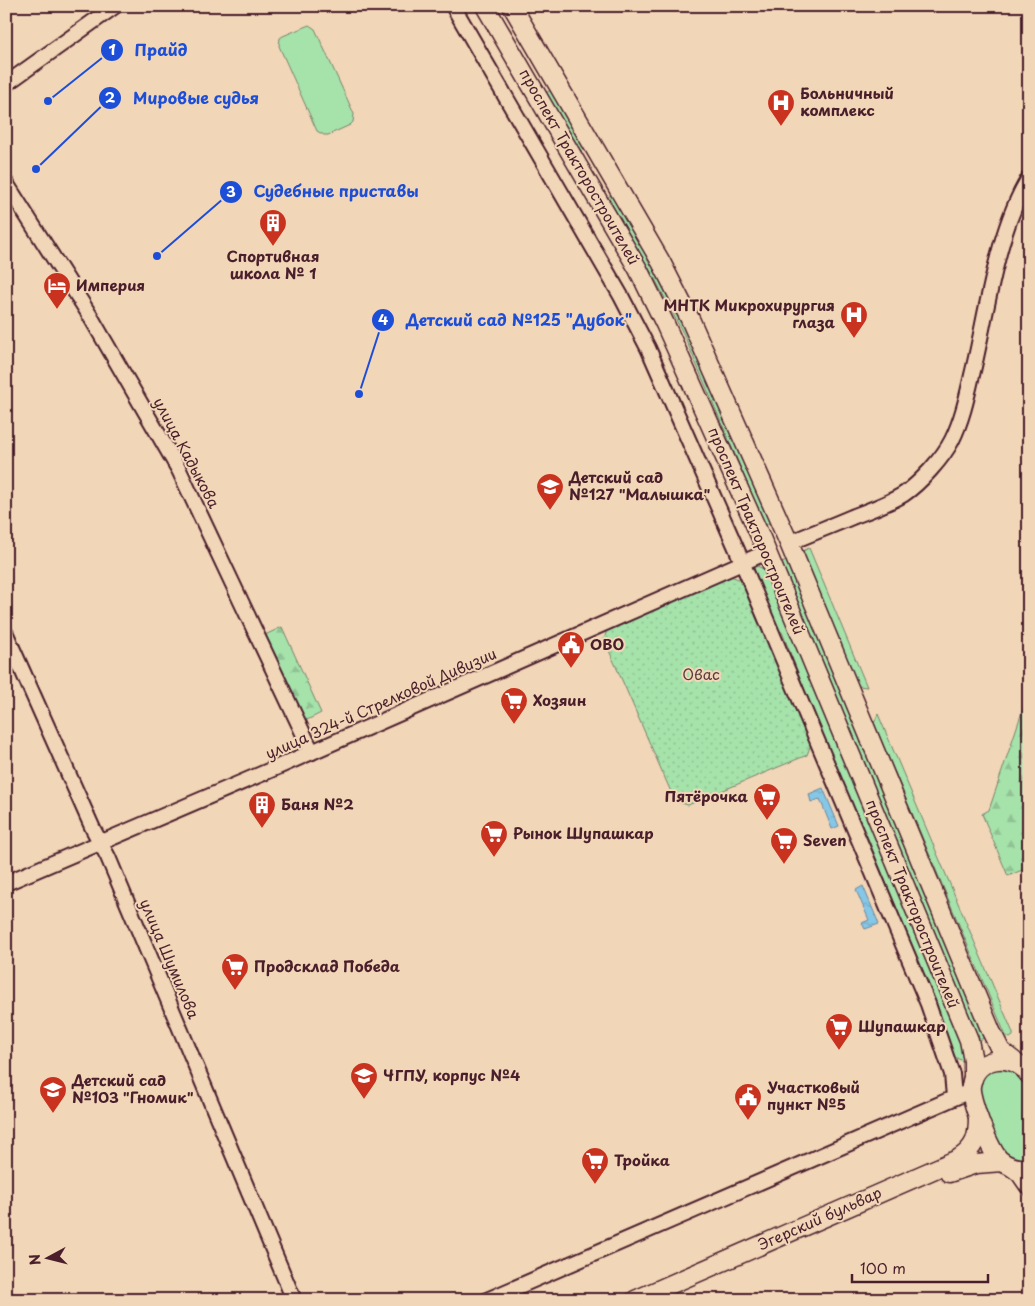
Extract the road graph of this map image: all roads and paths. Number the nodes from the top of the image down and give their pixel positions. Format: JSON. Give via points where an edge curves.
{"nodes":[{"id":1,"x":115,"y":6,"type":"edge"},
{"id":2,"x":453,"y":6,"type":"edge"},
{"id":3,"x":485,"y":6,"type":"edge"},
{"id":4,"x":512,"y":6,"type":"edge"},
{"id":5,"x":547,"y":67,"type":"junction"},
{"id":6,"x":527,"y":79,"type":"junction"},
{"id":7,"x":6,"y":84,"type":"edge"},
{"id":8,"x":612,"y":178,"type":"junction"},
{"id":9,"x":1029,"y":178,"type":"edge"},
{"id":10,"x":6,"y":183,"type":"edge"},
{"id":11,"x":592,"y":190,"type":"junction"},
{"id":12,"x":788,"y":542,"type":"junction"},
{"id":13,"x":767,"y":552,"type":"junction"},
{"id":14,"x":742,"y":562,"type":"junction"},
{"id":15,"x":6,"y":634,"type":"edge"},
{"id":16,"x":312,"y":752,"type":"junction"},
{"id":17,"x":101,"y":844,"type":"junction"},
{"id":18,"x":6,"y":884,"type":"edge"},
{"id":19,"x":1014,"y":1062,"type":"junction"},
{"id":20,"x":1029,"y":1075,"type":"edge"},
{"id":21,"x":966,"y":1089,"type":"junction"},
{"id":22,"x":978,"y":1117,"type":"junction"},
{"id":23,"x":1014,"y":1166,"type":"edge"},
{"id":24,"x":1029,"y":1186,"type":"edge"},
{"id":25,"x":775,"y":1243,"type":"junction"},
{"id":26,"x":294,"y":1300,"type":"edge"},
{"id":27,"x":486,"y":1300,"type":"edge"},
{"id":28,"x":635,"y":1300,"type":"edge"},
{"id":29,"x":660,"y":1300,"type":"edge"}],
"edges":[{"from":1,"to":7,"type":"street"},
{"from":2,"to":14,"type":"street","via":[[621,296],[648,348]]},
{"from":3,"to":6,"type":"main road","name":"проспект Тракторостроителей"},
{"from":4,"to":5,"type":"main road","name":"проспект Тракторостроителей"},
{"from":5,"to":6,"type":"main road"},
{"from":5,"to":8,"type":"main road","name":"проспект Тракторостроителей"},
{"from":6,"to":11,"type":"main road","name":"проспект Тракторостроителей"},
{"from":8,"to":11,"type":"main road"},
{"from":8,"to":12,"type":"main road","name":"проспект Тракторостроителей","via":[[690,319]]},
{"from":9,"to":12,"type":"street","via":[[1008,226],[970,384],[951,442],[906,493]]},
{"from":10,"to":16,"type":"street","name":"улица Кадыкова","via":[[89,314],[179,470]]},
{"from":11,"to":13,"type":"main road","name":"проспект Тракторостроителей","via":[[638,269],[665,324]]},
{"from":12,"to":13,"type":"main road"},
{"from":12,"to":19,"type":"main road","name":"проспект Тракторостроителей","via":[[991,1031]]},
{"from":13,"to":14,"type":"street","name":"улица 324-й Стрелковой Дивизии"},
{"from":13,"to":21,"type":"main road","name":"проспект Тракторостроителей","via":[[969,1040],[973,1062]]},
{"from":14,"to":16,"type":"street","name":"улица 324-й Стрелковой Дивизии"},
{"from":14,"to":21,"type":"street","via":[[933,1017],[952,1074]]},
{"from":15,"to":17,"type":"street","name":"улица Шумилова"},
{"from":16,"to":17,"type":"street","name":"улица 324-й Стрелковой Дивизии"},
{"from":17,"to":18,"type":"street","name":"улица 324-й Стрелковой Дивизии"},
{"from":17,"to":26,"type":"street","name":"улица Шумилова"},
{"from":19,"to":20,"type":"main road","name":"проспект Тракторостроителей"},
{"from":19,"to":21,"type":"main road","via":[[991,1062],[980,1068]]},
{"from":21,"to":22,"type":"main road","name":"проспект Тракторостроителей"},
{"from":21,"to":27,"type":"street"},
{"from":22,"to":23,"type":"main road","name":"проспект Тракторостроителей","via":[[994,1154]]},
{"from":22,"to":25,"type":"main road","name":"Эгерский бульвар","via":[[975,1143],[958,1159]]},
{"from":23,"to":24,"type":"main road","name":"проспект Тракторостроителей"},
{"from":23,"to":25,"type":"main road","name":"Эгерский бульвар","via":[[976,1164],[960,1168]]},
{"from":25,"to":28,"type":"main road","name":"Эгерский бульвар"},
{"from":25,"to":29,"type":"main road","name":"Эгерский бульвар"}]}
